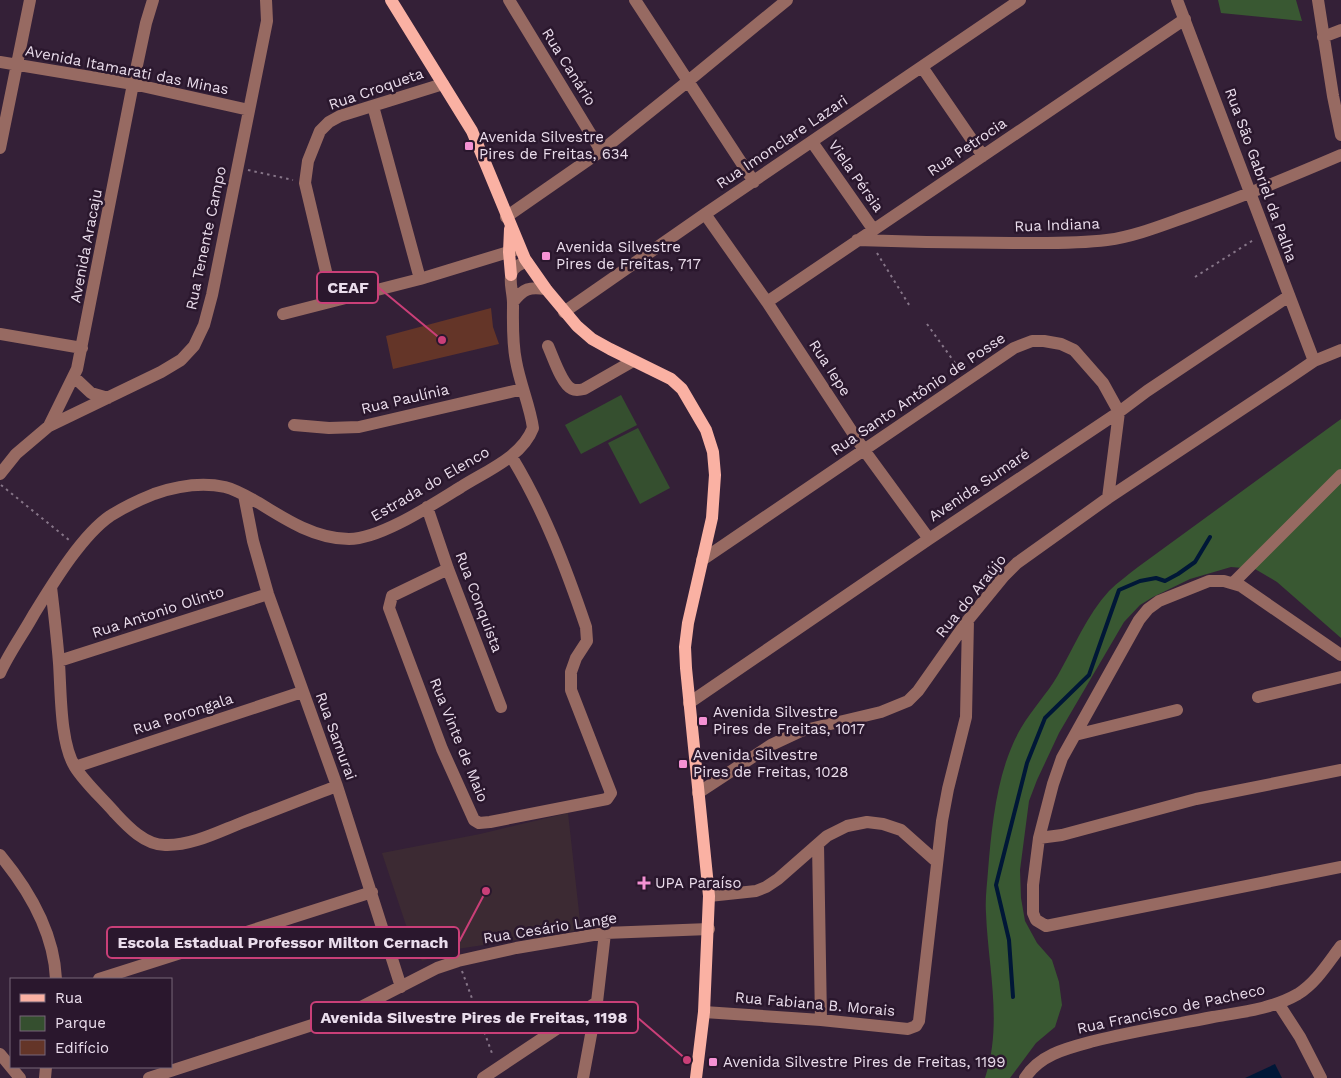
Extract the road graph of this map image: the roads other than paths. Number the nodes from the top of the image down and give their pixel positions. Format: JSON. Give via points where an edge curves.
{"nodes":[{"id":1,"x":30,"y":0,"type":"edge"},
{"id":2,"x":153,"y":0,"type":"edge"},
{"id":3,"x":266,"y":0,"type":"edge"},
{"id":4,"x":391,"y":0,"type":"edge"},
{"id":5,"x":508,"y":0,"type":"edge"},
{"id":6,"x":635,"y":0,"type":"edge"},
{"id":7,"x":787,"y":0,"type":"edge"},
{"id":8,"x":1020,"y":0,"type":"edge"},
{"id":9,"x":1177,"y":0,"type":"edge"},
{"id":10,"x":1318,"y":0,"type":"edge"},
{"id":11,"x":1185,"y":20,"type":"junction"},
{"id":12,"x":1341,"y":30,"type":"edge"},
{"id":13,"x":1323,"y":37,"type":"junction"},
{"id":14,"x":0,"y":62,"type":"edge"},
{"id":15,"x":17,"y":65,"type":"junction"},
{"id":16,"x":922,"y":67,"type":"junction"},
{"id":17,"x":688,"y":82,"type":"junction"},
{"id":18,"x":133,"y":84,"type":"junction"},
{"id":19,"x":443,"y":84,"type":"junction"},
{"id":20,"x":373,"y":106,"type":"junction"},
{"id":21,"x":249,"y":110,"type":"junction"},
{"id":22,"x":1341,"y":135,"type":"edge"},
{"id":23,"x":812,"y":142,"type":"junction"},
{"id":24,"x":0,"y":148,"type":"edge"},
{"id":25,"x":601,"y":151,"type":"junction"},
{"id":26,"x":1341,"y":155,"type":"edge"},
{"id":27,"x":982,"y":156,"type":"junction"},
{"id":28,"x":754,"y":182,"type":"junction"},
{"id":29,"x":1252,"y":193,"type":"junction"},
{"id":30,"x":705,"y":214,"type":"junction"},
{"id":31,"x":508,"y":222,"type":"junction"},
{"id":32,"x":866,"y":237,"type":"junction"},
{"id":33,"x":515,"y":250,"type":"junction"},
{"id":34,"x":526,"y":262,"type":"junction"},
{"id":35,"x":510,"y":275,"type":"junction"},
{"id":36,"x":420,"y":279,"type":"junction"},
{"id":37,"x":546,"y":289,"type":"junction"},
{"id":38,"x":1288,"y":296,"type":"junction"},
{"id":39,"x":333,"y":302,"type":"junction"},
{"id":40,"x":513,"y":302,"type":"junction"},
{"id":41,"x":767,"y":302,"type":"junction"},
{"id":42,"x":564,"y":312,"type":"junction"},
{"id":43,"x":283,"y":314,"type":"dead end"},
{"id":44,"x":0,"y":334,"type":"edge"},
{"id":45,"x":548,"y":346,"type":"dead end"},
{"id":46,"x":82,"y":348,"type":"junction"},
{"id":47,"x":1341,"y":350,"type":"edge"},
{"id":48,"x":633,"y":360,"type":"junction"},
{"id":49,"x":1314,"y":361,"type":"junction"},
{"id":50,"x":74,"y":377,"type":"junction"},
{"id":51,"x":522,"y":389,"type":"junction"},
{"id":52,"x":108,"y":398,"type":"junction"},
{"id":53,"x":1118,"y":412,"type":"junction"},
{"id":54,"x":294,"y":425,"type":"dead end"},
{"id":55,"x":49,"y":426,"type":"junction"},
{"id":56,"x":864,"y":450,"type":"junction"},
{"id":57,"x":511,"y":456,"type":"junction"},
{"id":58,"x":0,"y":474,"type":"edge"},
{"id":59,"x":1341,"y":475,"type":"edge"},
{"id":60,"x":244,"y":495,"type":"junction"},
{"id":61,"x":1108,"y":498,"type":"junction"},
{"id":62,"x":427,"y":507,"type":"junction"},
{"id":63,"x":929,"y":538,"type":"junction"},
{"id":64,"x":702,"y":560,"type":"junction"},
{"id":65,"x":448,"y":569,"type":"junction"},
{"id":66,"x":1233,"y":583,"type":"junction"},
{"id":67,"x":51,"y":587,"type":"junction"},
{"id":68,"x":268,"y":594,"type":"junction"},
{"id":69,"x":968,"y":620,"type":"junction"},
{"id":70,"x":1341,"y":655,"type":"edge"},
{"id":71,"x":59,"y":661,"type":"junction"},
{"id":72,"x":0,"y":673,"type":"edge"},
{"id":73,"x":1341,"y":677,"type":"edge"},
{"id":74,"x":302,"y":692,"type":"junction"},
{"id":75,"x":1258,"y":697,"type":"dead end"},
{"id":76,"x":689,"y":703,"type":"junction"},
{"id":77,"x":501,"y":707,"type":"dead end"},
{"id":78,"x":1177,"y":710,"type":"dead end"},
{"id":79,"x":1075,"y":735,"type":"junction"},
{"id":80,"x":75,"y":767,"type":"junction"},
{"id":81,"x":1341,"y":770,"type":"edge"},
{"id":82,"x":337,"y":786,"type":"junction"},
{"id":83,"x":698,"y":793,"type":"junction"},
{"id":84,"x":1039,"y":838,"type":"junction"},
{"id":85,"x":818,"y":844,"type":"junction"},
{"id":86,"x":0,"y":855,"type":"edge"},
{"id":87,"x":937,"y":862,"type":"junction"},
{"id":88,"x":1341,"y":867,"type":"edge"},
{"id":89,"x":372,"y":892,"type":"junction"},
{"id":90,"x":709,"y":896,"type":"junction"},
{"id":91,"x":709,"y":929,"type":"junction"},
{"id":92,"x":605,"y":933,"type":"junction"},
{"id":93,"x":1341,"y":946,"type":"edge"},
{"id":94,"x":56,"y":978,"type":"edge"},
{"id":95,"x":102,"y":978,"type":"edge"},
{"id":96,"x":401,"y":987,"type":"junction"},
{"id":97,"x":597,"y":1002,"type":"junction"},
{"id":98,"x":1278,"y":1003,"type":"junction"},
{"id":99,"x":704,"y":1012,"type":"junction"},
{"id":100,"x":821,"y":1020,"type":"junction"},
{"id":101,"x":0,"y":1054,"type":"edge"},
{"id":102,"x":10,"y":1066,"type":"edge"},
{"id":103,"x":12,"y":1068,"type":"edge"},
{"id":104,"x":20,"y":1078,"type":"edge"},
{"id":105,"x":149,"y":1078,"type":"edge"},
{"id":106,"x":483,"y":1078,"type":"edge"},
{"id":107,"x":583,"y":1078,"type":"edge"},
{"id":108,"x":696,"y":1078,"type":"edge"},
{"id":109,"x":1025,"y":1078,"type":"edge"},
{"id":110,"x":1321,"y":1078,"type":"edge"}],
"edges":[{"from":1,"to":15,"type":"street"},
{"from":2,"to":18,"type":"street","name":"Avenida Aracaju"},
{"from":3,"to":21,"type":"street","name":"Rua Tenente Campo","via":[[268,20]]},
{"from":4,"to":19,"type":"main road"},
{"from":5,"to":25,"type":"street","name":"Rua Canário"},
{"from":6,"to":17,"type":"street"},
{"from":7,"to":17,"type":"street"},
{"from":8,"to":16,"type":"street","name":"Rua Imonclare Lazari"},
{"from":9,"to":11,"type":"street","name":"Rua São Gabriel da Palha"},
{"from":10,"to":13,"type":"street"},
{"from":11,"to":27,"type":"street","name":"Rua Petrocia"},
{"from":11,"to":29,"type":"street","name":"Rua São Gabriel da Palha"},
{"from":12,"to":13,"type":"street"},
{"from":13,"to":22,"type":"street"},
{"from":14,"to":15,"type":"street","name":"Avenida Itamarati das Minas"},
{"from":15,"to":18,"type":"street","name":"Avenida Itamarati das Minas"},
{"from":15,"to":24,"type":"street"},
{"from":16,"to":23,"type":"street","name":"Rua Imonclare Lazari"},
{"from":16,"to":27,"type":"street"},
{"from":17,"to":25,"type":"street"},
{"from":17,"to":28,"type":"street"},
{"from":18,"to":21,"type":"street","name":"Avenida Itamarati das Minas"},
{"from":18,"to":46,"type":"street","name":"Avenida Aracaju"},
{"from":19,"to":20,"type":"street","name":"Rua Croqueta"},
{"from":19,"to":31,"type":"main road","via":[[472,131]]},
{"from":20,"to":36,"type":"street"},
{"from":20,"to":39,"type":"street","name":"Rua Croqueta","via":[[329,122],[320,131],[308,161],[305,183]]},
{"from":21,"to":52,"type":"street","name":"Rua Tenente Campo","via":[[212,294],[204,325],[194,346],[181,360]]},
{"from":23,"to":28,"type":"street","name":"Rua Imonclare Lazari"},
{"from":23,"to":32,"type":"street","name":"Viela Pérsia"},
{"from":25,"to":31,"type":"street"},
{"from":26,"to":29,"type":"street","name":"Rua Indiana"},
{"from":27,"to":32,"type":"street","name":"Rua Petrocia"},
{"from":28,"to":30,"type":"street","name":"Rua Imonclare Lazari"},
{"from":29,"to":32,"type":"street","name":"Rua Indiana","via":[[1164,225],[1107,240],[946,243]]},
{"from":29,"to":38,"type":"street","name":"Rua São Gabriel da Palha"},
{"from":30,"to":41,"type":"street","name":"Rua Iepe"},
{"from":30,"to":42,"type":"street","name":"Rua Imonclare Lazari"},
{"from":31,"to":33,"type":"main road"},
{"from":32,"to":41,"type":"street","name":"Rua Petrocia"},
{"from":33,"to":34,"type":"main road"},
{"from":33,"to":35,"type":"main road"},
{"from":33,"to":36,"type":"street"},
{"from":34,"to":35,"type":"street","via":[[517,266]]},
{"from":34,"to":37,"type":"main road"},
{"from":35,"to":40,"type":"street","name":"Estrada do Elenco"},
{"from":36,"to":39,"type":"street"},
{"from":37,"to":40,"type":"street","via":[[526,289]]},
{"from":37,"to":42,"type":"main road"},
{"from":38,"to":49,"type":"street","name":"Rua São Gabriel da Palha"},
{"from":38,"to":53,"type":"street","name":"Avenida Sumaré"},
{"from":39,"to":43,"type":"street"},
{"from":40,"to":51,"type":"street","name":"Estrada do Elenco","via":[[513,341]]},
{"from":41,"to":56,"type":"street","name":"Rua Iepe"},
{"from":42,"to":48,"type":"main road","via":[[592,338]]},
{"from":44,"to":46,"type":"street"},
{"from":45,"to":48,"type":"street","via":[[566,384],[578,391]]},
{"from":46,"to":50,"type":"street","name":"Avenida Aracaju"},
{"from":47,"to":49,"type":"street","name":"Rua do Araújo"},
{"from":48,"to":64,"type":"main road","via":[[671,379],[682,389],[706,430],[715,474],[712,518]]},
{"from":49,"to":61,"type":"street","name":"Rua do Araújo"},
{"from":50,"to":52,"type":"street","via":[[91,393]]},
{"from":50,"to":55,"type":"street","name":"Avenida Aracaju"},
{"from":51,"to":54,"type":"street","name":"Rua Paulínia","via":[[359,427]]},
{"from":51,"to":57,"type":"street","name":"Estrada do Elenco","via":[[533,428],[525,444]]},
{"from":52,"to":55,"type":"street","name":"Rua Tenente Campo"},
{"from":53,"to":56,"type":"street","name":"Rua Santo Antônio de Posse","via":[[1103,383],[1074,350],[1061,344],[1032,340],[1014,348]]},
{"from":53,"to":61,"type":"street"},
{"from":53,"to":63,"type":"street","name":"Avenida Sumaré"},
{"from":55,"to":58,"type":"street","name":"Avenida Aracaju","via":[[16,454]]},
{"from":56,"to":63,"type":"street","name":"Rua Iepe"},
{"from":56,"to":64,"type":"street","name":"Rua Santo Antônio de Posse"},
{"from":57,"to":62,"type":"street","name":"Estrada do Elenco"},
{"from":57,"to":65,"type":"street","name":"Rua Vinte de Maio","via":[[552,534],[586,628],[586,641],[571,672],[571,690],[611,793],[608,799],[490,822],[474,820],[442,750],[389,608],[392,596]]},
{"from":59,"to":66,"type":"street"},
{"from":60,"to":62,"type":"street","name":"Estrada do Elenco","via":[[294,524],[319,534],[348,539],[374,535]]},
{"from":60,"to":67,"type":"street","name":"Estrada do Elenco","via":[[225,488],[196,485],[168,489],[136,501],[109,517],[79,547]]},
{"from":60,"to":68,"type":"street","name":"Rua Samurai"},
{"from":61,"to":69,"type":"street","name":"Rua do Araújo","via":[[1017,563]]},
{"from":62,"to":65,"type":"street","name":"Rua Conquista"},
{"from":63,"to":76,"type":"street","name":"Avenida Sumaré"},
{"from":64,"to":76,"type":"main road","via":[[688,623],[686,668]]},
{"from":65,"to":77,"type":"street","name":"Rua Conquista"},
{"from":66,"to":70,"type":"street"},
{"from":66,"to":79,"type":"street","via":[[1209,581],[1159,601],[1148,609]]},
{"from":67,"to":71,"type":"street"},
{"from":67,"to":72,"type":"street","name":"Estrada do Elenco"},
{"from":68,"to":71,"type":"street","name":"Rua Antonio Olinto"},
{"from":68,"to":74,"type":"street","name":"Rua Samurai"},
{"from":69,"to":83,"type":"street","name":"Rua do Araújo","via":[[908,701],[881,712],[801,732],[771,745]]},
{"from":69,"to":87,"type":"street","via":[[966,717],[948,789]]},
{"from":71,"to":80,"type":"street","via":[[64,733]]},
{"from":73,"to":75,"type":"street"},
{"from":74,"to":80,"type":"street","name":"Rua Porongala"},
{"from":74,"to":82,"type":"street","name":"Rua Samurai"},
{"from":76,"to":83,"type":"main road"},
{"from":78,"to":79,"type":"street"},
{"from":79,"to":84,"type":"street","via":[[1062,758]]},
{"from":80,"to":82,"type":"street","via":[[123,822],[143,838],[164,845],[211,835]]},
{"from":81,"to":84,"type":"street","via":[[1196,799],[1062,835]]},
{"from":82,"to":89,"type":"street","name":"Rua Samurai"},
{"from":83,"to":90,"type":"main road"},
{"from":84,"to":88,"type":"street","via":[[1033,912],[1036,920],[1046,926]]},
{"from":85,"to":87,"type":"street","via":[[847,826],[867,822],[883,824],[901,830]]},
{"from":85,"to":90,"type":"street","via":[[766,887]]},
{"from":85,"to":100,"type":"street"},
{"from":86,"to":94,"type":"street","via":[[40,916],[51,945]]},
{"from":87,"to":100,"type":"street","name":"Rua Fabiana B. Morais","via":[[918,1021],[914,1028]]},
{"from":89,"to":95,"type":"street"},
{"from":89,"to":96,"type":"street","name":"Rua Samurai"},
{"from":90,"to":91,"type":"main road"},
{"from":91,"to":92,"type":"street","name":"Rua Cesário Lange"},
{"from":91,"to":99,"type":"main road"},
{"from":92,"to":96,"type":"street","name":"Rua Cesário Lange","via":[[458,961]]},
{"from":92,"to":97,"type":"street"},
{"from":93,"to":98,"type":"street","name":"Rua Francisco de Pacheco","via":[[1313,982],[1298,994]]},
{"from":96,"to":105,"type":"street","name":"Rua Cesário Lange","via":[[349,1014]]},
{"from":97,"to":106,"type":"street"},
{"from":97,"to":107,"type":"street"},
{"from":98,"to":109,"type":"street","name":"Rua Francisco de Pacheco","via":[[1121,1034],[1058,1051],[1039,1063]]},
{"from":98,"to":110,"type":"street"},
{"from":99,"to":100,"type":"street","name":"Rua Fabiana B. Morais"},
{"from":99,"to":108,"type":"main road"},
{"from":101,"to":102,"type":"street"},
{"from":103,"to":104,"type":"street"}]}
